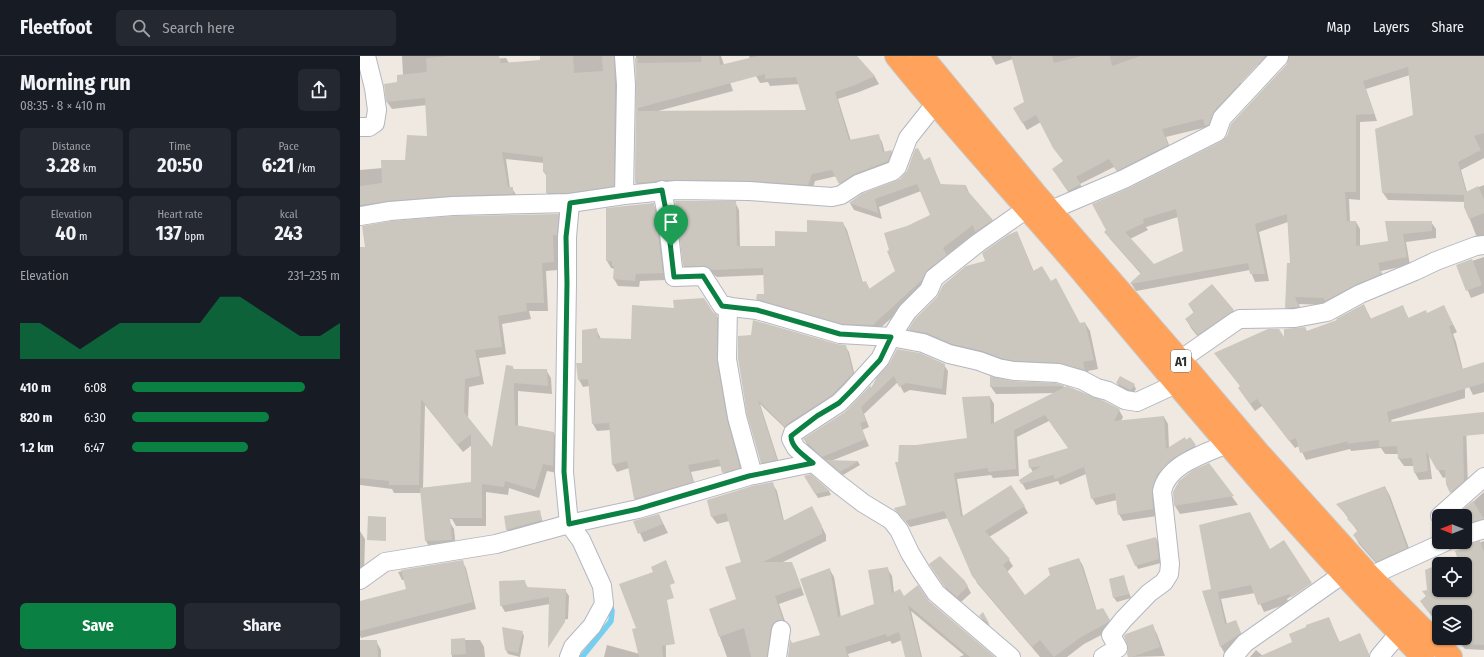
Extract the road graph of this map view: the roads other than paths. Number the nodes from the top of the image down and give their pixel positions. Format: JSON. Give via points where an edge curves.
{"nodes":[{"id":1,"x":366,"y":56,"type":"edge"},
{"id":2,"x":624,"y":56,"type":"edge"},
{"id":3,"x":896,"y":56,"type":"edge"},
{"id":4,"x":922,"y":56,"type":"edge"},
{"id":5,"x":1280,"y":57,"type":"dead end"},
{"id":6,"x":935,"y":104,"type":"junction"},
{"id":7,"x":360,"y":127,"type":"edge"},
{"id":8,"x":662,"y":190,"type":"junction"},
{"id":9,"x":624,"y":195,"type":"junction"},
{"id":10,"x":570,"y":203,"type":"junction"},
{"id":11,"x":1028,"y":208,"type":"junction"},
{"id":12,"x":1051,"y":210,"type":"junction"},
{"id":13,"x":360,"y":216,"type":"edge"},
{"id":14,"x":1484,"y":245,"type":"edge"},
{"id":15,"x":728,"y":306,"type":"junction"},
{"id":16,"x":891,"y":337,"type":"junction"},
{"id":17,"x":1180,"y":360,"type":"junction"},
{"id":18,"x":1176,"y":384,"type":"junction"},
{"id":19,"x":1227,"y":444,"type":"junction"},
{"id":20,"x":813,"y":463,"type":"junction"},
{"id":21,"x":753,"y":475,"type":"junction"},
{"id":22,"x":1484,"y":477,"type":"edge"},
{"id":23,"x":1448,"y":509,"type":"edge"},
{"id":24,"x":569,"y":524,"type":"junction"},
{"id":25,"x":1484,"y":528,"type":"edge"},
{"id":26,"x":1472,"y":532,"type":"edge"},
{"id":27,"x":1432,"y":548,"type":"edge"},
{"id":28,"x":1343,"y":574,"type":"junction"},
{"id":29,"x":1370,"y":576,"type":"junction"},
{"id":30,"x":360,"y":580,"type":"edge"},
{"id":31,"x":781,"y":630,"type":"dead end"},
{"id":32,"x":1400,"y":633,"type":"junction"},
{"id":33,"x":569,"y":657,"type":"edge"},
{"id":34,"x":777,"y":657,"type":"edge"},
{"id":35,"x":1012,"y":657,"type":"edge"},
{"id":36,"x":1103,"y":657,"type":"edge"},
{"id":37,"x":1232,"y":657,"type":"edge"},
{"id":38,"x":1379,"y":657,"type":"edge"},
{"id":39,"x":1423,"y":657,"type":"edge"},
{"id":40,"x":1451,"y":657,"type":"edge"}],
"edges":[{"from":1,"to":7,"type":"street","via":[[377,110],[375,123],[369,127]]},
{"from":2,"to":9,"type":"street"},
{"from":3,"to":6,"type":"highway","number":"A1"},
{"from":4,"to":12,"type":"highway","number":"A1"},
{"from":5,"to":12,"type":"street","via":[[1222,118],[1216,132],[1124,179]]},
{"from":6,"to":8,"type":"street","via":[[908,138],[893,171],[858,184],[840,195],[832,197],[749,191]]},
{"from":6,"to":11,"type":"highway","number":"A1"},
{"from":8,"to":9,"type":"street"},
{"from":8,"to":15,"type":"street","via":[[674,277],[703,276],[722,306]]},
{"from":9,"to":10,"type":"street"},
{"from":10,"to":13,"type":"street","via":[[453,206]]},
{"from":10,"to":24,"type":"street","via":[[566,237],[564,472]]},
{"from":11,"to":16,"type":"street","via":[[934,278],[929,290],[907,312]]},
{"from":11,"to":18,"type":"highway","number":"A1"},
{"from":12,"to":17,"type":"highway","number":"A1"},
{"from":14,"to":17,"type":"street","via":[[1436,261],[1360,294],[1327,312],[1295,318],[1240,319]]},
{"from":15,"to":16,"type":"street","via":[[757,310],[840,334]]},
{"from":15,"to":21,"type":"street","via":[[727,359],[737,417]]},
{"from":16,"to":18,"type":"street","via":[[923,343],[949,354],[998,368],[1058,373],[1082,380],[1124,400],[1137,402]]},
{"from":16,"to":20,"type":"street","via":[[880,360],[839,403],[791,436],[796,448]]},
{"from":17,"to":29,"type":"highway","number":"A1","via":[[1259,453]]},
{"from":18,"to":19,"type":"highway","number":"A1"},
{"from":19,"to":28,"type":"highway","number":"A1"},
{"from":19,"to":36,"type":"street","via":[[1190,461],[1173,471],[1165,480],[1162,491],[1169,574],[1164,582],[1149,593],[1110,634],[1118,648]]},
{"from":20,"to":21,"type":"street"},
{"from":20,"to":35,"type":"street","via":[[891,520],[936,593]]},
{"from":21,"to":24,"type":"street","via":[[638,509]]},
{"from":22,"to":23,"type":"street"},
{"from":24,"to":30,"type":"street","via":[[496,544],[385,562]]},
{"from":24,"to":33,"type":"street","via":[[580,540],[602,586],[604,604],[592,626],[573,647]]},
{"from":25,"to":26,"type":"street"},
{"from":27,"to":29,"type":"street"},
{"from":28,"to":32,"type":"highway","number":"A1"},
{"from":28,"to":37,"type":"street","via":[[1246,643]]},
{"from":29,"to":40,"type":"highway","number":"A1"},
{"from":31,"to":34,"type":"street"},
{"from":32,"to":38,"type":"street"},
{"from":32,"to":39,"type":"highway","number":"A1"}]}
